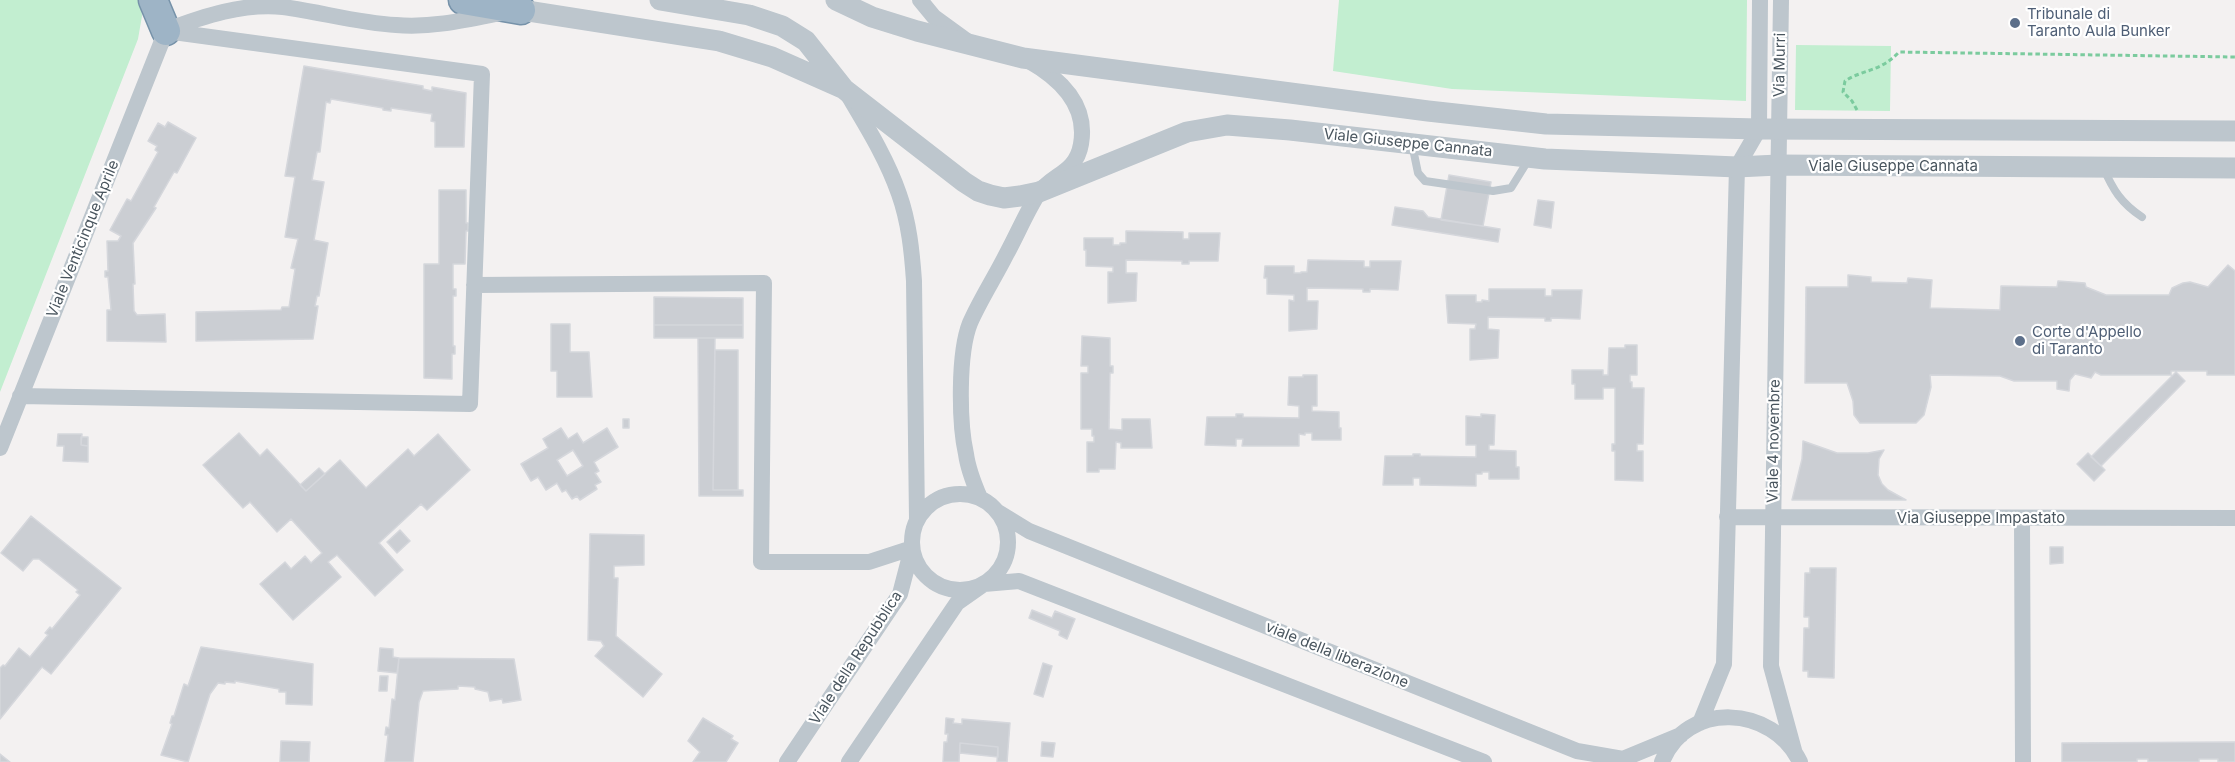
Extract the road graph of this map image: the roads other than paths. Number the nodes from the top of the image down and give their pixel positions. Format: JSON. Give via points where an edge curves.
{"nodes":[{"id":1,"x":153,"y":0,"type":"edge"},
{"id":2,"x":463,"y":0,"type":"edge"},
{"id":3,"x":660,"y":0,"type":"edge"},
{"id":4,"x":836,"y":0,"type":"edge"},
{"id":5,"x":920,"y":0,"type":"edge"},
{"id":6,"x":1760,"y":0,"type":"edge"},
{"id":7,"x":1781,"y":0,"type":"edge"},
{"id":8,"x":521,"y":10,"type":"junction"},
{"id":9,"x":166,"y":31,"type":"junction"},
{"id":10,"x":977,"y":48,"type":"junction"},
{"id":11,"x":1023,"y":58,"type":"junction"},
{"id":12,"x":844,"y":89,"type":"junction"},
{"id":13,"x":1428,"y":111,"type":"junction"},
{"id":14,"x":1769,"y":129,"type":"junction"},
{"id":15,"x":2235,"y":131,"type":"edge"},
{"id":16,"x":1418,"y":144,"type":"junction"},
{"id":17,"x":1531,"y":157,"type":"junction"},
{"id":18,"x":1778,"y":165,"type":"junction"},
{"id":19,"x":1737,"y":167,"type":"junction"},
{"id":20,"x":2103,"y":167,"type":"junction"},
{"id":21,"x":2235,"y":168,"type":"edge"},
{"id":22,"x":1039,"y":192,"type":"junction"},
{"id":23,"x":2142,"y":217,"type":"dead end"},
{"id":24,"x":474,"y":285,"type":"junction"},
{"id":25,"x":20,"y":396,"type":"junction"},
{"id":26,"x":0,"y":448,"type":"edge"},
{"id":27,"x":980,"y":498,"type":"junction"},
{"id":28,"x":998,"y":512,"type":"junction"},
{"id":29,"x":1728,"y":517,"type":"junction"},
{"id":30,"x":1773,"y":518,"type":"junction"},
{"id":31,"x":2022,"y":518,"type":"junction"},
{"id":32,"x":2235,"y":518,"type":"edge"},
{"id":33,"x":917,"y":520,"type":"junction"},
{"id":34,"x":912,"y":548,"type":"junction"},
{"id":35,"x":984,"y":584,"type":"junction"},
{"id":36,"x":1700,"y":723,"type":"junction"},
{"id":37,"x":1680,"y":735,"type":"junction"},
{"id":38,"x":1797,"y":756,"type":"edge"},
{"id":39,"x":787,"y":762,"type":"edge"},
{"id":40,"x":849,"y":762,"type":"edge"},
{"id":41,"x":1484,"y":762,"type":"edge"},
{"id":42,"x":1662,"y":762,"type":"edge"},
{"id":43,"x":2023,"y":762,"type":"edge"}],
"edges":[{"from":1,"to":9,"type":"highway"},
{"from":2,"to":8,"type":"highway"},
{"from":3,"to":12,"type":"street","name":"Viale Giuseppe Cannata","via":[[749,15],[782,26],[806,41]]},
{"from":4,"to":10,"type":"street","via":[[872,17]]},
{"from":5,"to":10,"type":"street","via":[[934,17]]},
{"from":6,"to":14,"type":"street","name":"Via Murri"},
{"from":7,"to":14,"type":"street","name":"Via Murri"},
{"from":8,"to":9,"type":"street","via":[[431,26],[394,25],[280,7],[231,9]]},
{"from":8,"to":12,"type":"street","via":[[719,41],[772,57]]},
{"from":9,"to":24,"type":"street","via":[[482,74]]},
{"from":9,"to":25,"type":"street","name":"Viale Venticinque Aprile"},
{"from":10,"to":11,"type":"street"},
{"from":11,"to":13,"type":"street"},
{"from":11,"to":22,"type":"street","via":[[1061,83],[1072,98],[1082,128],[1076,159]]},
{"from":12,"to":22,"type":"street","name":"Viale Giuseppe Cannata","via":[[978,191],[1004,198]]},
{"from":12,"to":33,"type":"street","via":[[878,144],[900,195],[911,242]]},
{"from":13,"to":14,"type":"street","via":[[1546,124]]},
{"from":13,"to":16,"type":"street"},
{"from":14,"to":15,"type":"street"},
{"from":14,"to":18,"type":"street","name":"Viale 4 novembre"},
{"from":14,"to":19,"type":"street"},
{"from":16,"to":17,"type":"street","name":"Viale Giuseppe Cannata"},
{"from":16,"to":17,"type":"lane","via":[[1418,173],[1425,181],[1493,191],[1511,188]]},
{"from":16,"to":22,"type":"street","name":"Viale Giuseppe Cannata","via":[[1227,125],[1166,139]]},
{"from":17,"to":19,"type":"street","name":"Viale Giuseppe Cannata"},
{"from":18,"to":19,"type":"street","name":"Viale Giuseppe Cannata"},
{"from":18,"to":20,"type":"street","name":"Viale Giuseppe Cannata"},
{"from":18,"to":30,"type":"street","name":"Viale 4 novembre"},
{"from":19,"to":29,"type":"street"},
{"from":20,"to":21,"type":"street","name":"Viale Giuseppe Cannata"},
{"from":20,"to":23,"type":"lane","via":[[2126,207]]},
{"from":22,"to":27,"type":"street","via":[[970,324],[965,343],[965,453]]},
{"from":24,"to":25,"type":"street","via":[[470,404]]},
{"from":24,"to":34,"type":"street","via":[[764,283],[761,562],[869,562]]},
{"from":25,"to":26,"type":"street","name":"Viale Venticinque Aprile"},
{"from":27,"to":28,"type":"street"},
{"from":27,"to":33,"type":"street","via":[[966,494],[944,497],[926,508]]},
{"from":28,"to":35,"type":"street","via":[[1006,527],[1005,560]]},
{"from":28,"to":37,"type":"street","name":"viale della liberazione","via":[[1029,531],[1576,751],[1623,759]]},
{"from":29,"to":30,"type":"street","name":"Via Giuseppe Impastato"},
{"from":29,"to":36,"type":"street","via":[[1724,664]]},
{"from":30,"to":31,"type":"street","name":"Via Giuseppe Impastato"},
{"from":30,"to":38,"type":"street","name":"Viale 4 novembre","via":[[1771,666]]},
{"from":31,"to":32,"type":"street","name":"Via Giuseppe Impastato"},
{"from":31,"to":43,"type":"street"},
{"from":33,"to":34,"type":"street"},
{"from":34,"to":35,"type":"street","via":[[916,562],[938,585],[953,590]]},
{"from":34,"to":39,"type":"street","name":"Viale della Repubblica","via":[[900,594]]},
{"from":35,"to":40,"type":"street","via":[[957,603]]},
{"from":35,"to":41,"type":"street","via":[[1019,581]]},
{"from":36,"to":37,"type":"street","name":"viale della liberazione"},
{"from":36,"to":38,"type":"street","name":"viale della liberazione","via":[[1725,716],[1752,719],[1775,731]]},
{"from":37,"to":42,"type":"street"}]}
